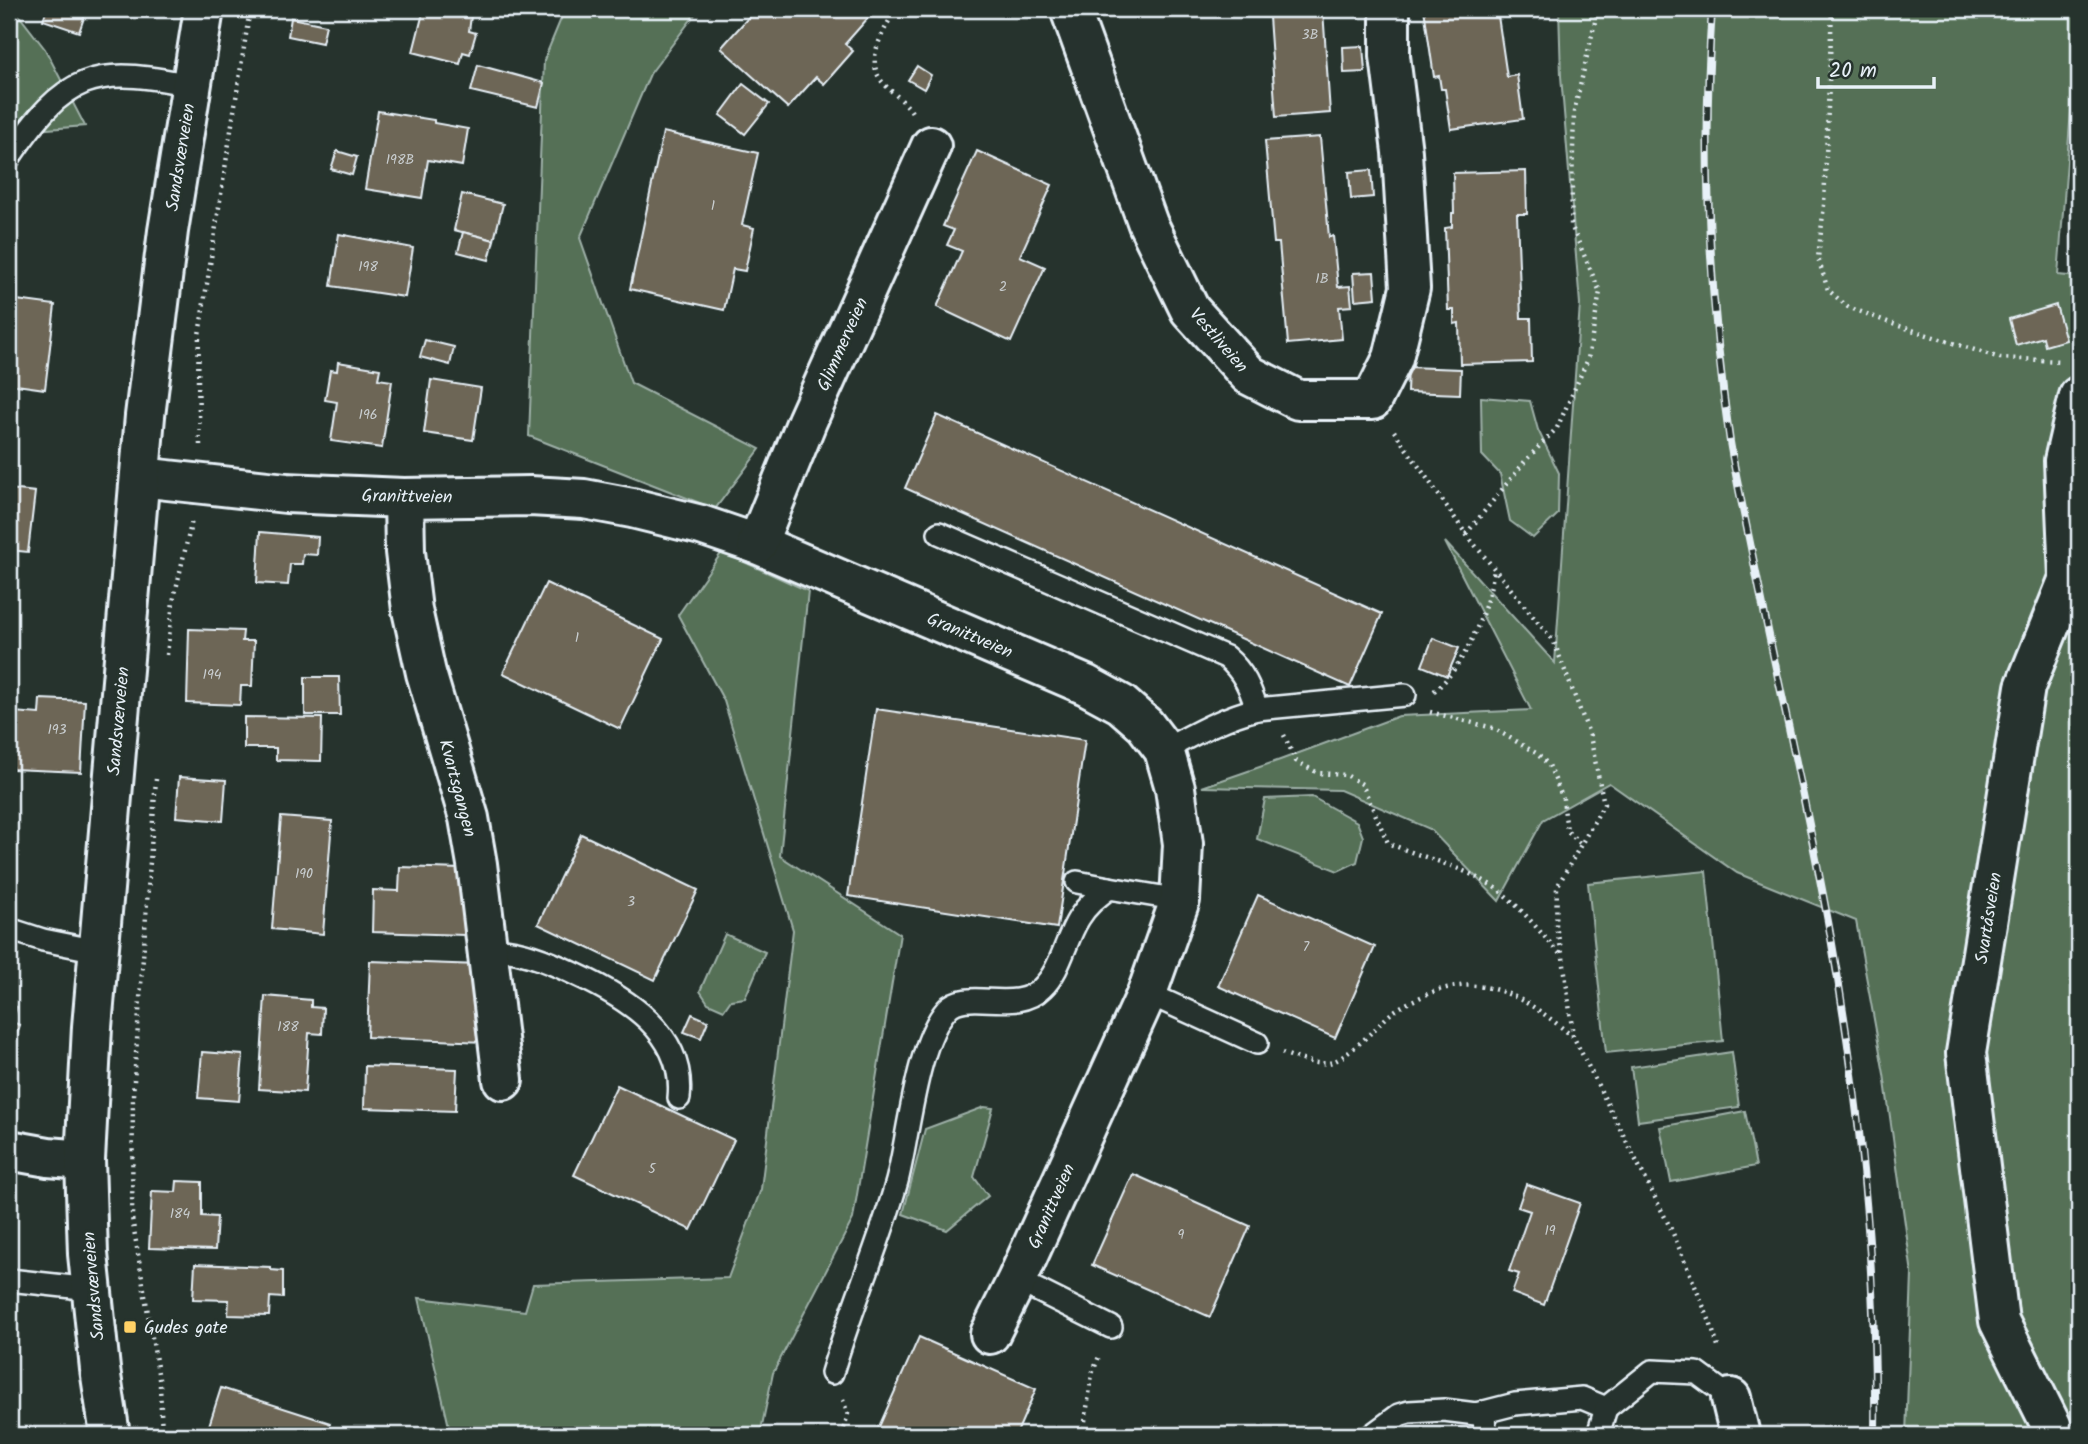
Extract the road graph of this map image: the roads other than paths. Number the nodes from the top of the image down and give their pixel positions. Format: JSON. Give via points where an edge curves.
{"nodes":[{"id":1,"x":204,"y":9,"type":"edge"},
{"id":2,"x":1070,"y":9,"type":"edge"},
{"id":3,"x":1390,"y":9,"type":"edge"},
{"id":4,"x":191,"y":85,"type":"junction"},
{"id":5,"x":931,"y":146,"type":"road end"},
{"id":6,"x":9,"y":158,"type":"edge"},
{"id":7,"x":2079,"y":396,"type":"edge"},
{"id":8,"x":140,"y":477,"type":"junction"},
{"id":9,"x":404,"y":498,"type":"junction"},
{"id":10,"x":939,"y":533,"type":"dead end"},
{"id":11,"x":757,"y":544,"type":"junction"},
{"id":12,"x":1405,"y":695,"type":"road end"},
{"id":13,"x":1265,"y":708,"type":"junction"},
{"id":14,"x":1164,"y":750,"type":"junction"},
{"id":15,"x":1077,"y":882,"type":"dead end"},
{"id":16,"x":1109,"y":888,"type":"junction"},
{"id":17,"x":1180,"y":900,"type":"junction"},
{"id":18,"x":9,"y":929,"type":"edge"},
{"id":19,"x":487,"y":949,"type":"junction"},
{"id":20,"x":99,"y":951,"type":"junction"},
{"id":21,"x":1147,"y":993,"type":"junction"},
{"id":22,"x":1257,"y":1043,"type":"road end"},
{"id":23,"x":503,"y":1080,"type":"dead end"},
{"id":24,"x":679,"y":1098,"type":"dead end"},
{"id":25,"x":9,"y":1150,"type":"edge"},
{"id":26,"x":85,"y":1160,"type":"junction"},
{"id":27,"x":9,"y":1280,"type":"edge"},
{"id":28,"x":1017,"y":1280,"type":"junction"},
{"id":29,"x":91,"y":1289,"type":"junction"},
{"id":30,"x":1111,"y":1326,"type":"road end"},
{"id":31,"x":990,"y":1334,"type":"dead end"},
{"id":32,"x":832,"y":1373,"type":"dead end"},
{"id":33,"x":1731,"y":1398,"type":"joint"},
{"id":34,"x":1606,"y":1408,"type":"junction"},
{"id":35,"x":1484,"y":1412,"type":"junction"},
{"id":36,"x":110,"y":1435,"type":"edge"},
{"id":37,"x":1372,"y":1435,"type":"edge"},
{"id":38,"x":1485,"y":1435,"type":"edge"},
{"id":39,"x":1598,"y":1435,"type":"edge"},
{"id":40,"x":1740,"y":1435,"type":"edge"},
{"id":41,"x":2056,"y":1435,"type":"edge"}],
"edges":[{"from":1,"to":4,"type":"street","name":"Sandsværveien"},
{"from":2,"to":3,"type":"street","name":"Vestliveien","via":[[1148,224],[1190,310],[1249,375],[1298,400],[1372,400],[1393,358],[1410,288]]},
{"from":4,"to":6,"type":"lane","via":[[125,75],[89,81],[59,96],[44,110]]},
{"from":4,"to":8,"type":"street","name":"Sandsværveien","via":[[156,325]]},
{"from":5,"to":11,"type":"street","name":"Glimmerveien"},
{"from":7,"to":41,"type":"street","name":"Svartåsveien","via":[[2064,461],[2069,578],[2025,687],[1966,1053],[1999,1321]]},
{"from":8,"to":9,"type":"street","name":"Granittveien","via":[[285,493]]},
{"from":8,"to":20,"type":"street","name":"Sandsværveien"},
{"from":9,"to":11,"type":"street","name":"Granittveien","via":[[584,499],[701,525]]},
{"from":9,"to":19,"type":"street","name":"Kvartsgangen","via":[[411,610],[468,818]]},
{"from":10,"to":13,"type":"lane","via":[[1226,657]]},
{"from":11,"to":14,"type":"street","name":"Granittveien","via":[[1086,685],[1121,704]]},
{"from":12,"to":13,"type":"lane"},
{"from":13,"to":14,"type":"lane","via":[[1239,713]]},
{"from":14,"to":17,"type":"street","name":"Granittveien","via":[[1183,845]]},
{"from":15,"to":16,"type":"lane"},
{"from":16,"to":17,"type":"lane"},
{"from":16,"to":32,"type":"lane","via":[[1083,912],[1044,987],[1030,998],[959,1002],[948,1007],[942,1017],[921,1068],[897,1181]]},
{"from":17,"to":21,"type":"street","name":"Granittveien"},
{"from":18,"to":20,"type":"lane"},
{"from":19,"to":23,"type":"street","name":"Kvartsgangen"},
{"from":19,"to":24,"type":"lane","via":[[544,959],[627,1002],[657,1029],[677,1062]]},
{"from":20,"to":26,"type":"street","name":"Sandsværveien"},
{"from":21,"to":22,"type":"lane"},
{"from":21,"to":28,"type":"street","name":"Granittveien"},
{"from":25,"to":26,"type":"street"},
{"from":26,"to":29,"type":"street","name":"Sandsværveien"},
{"from":27,"to":29,"type":"lane"},
{"from":28,"to":30,"type":"lane"},
{"from":28,"to":31,"type":"street","name":"Granittveien"},
{"from":29,"to":36,"type":"street","name":"Sandsværveien"},
{"from":33,"to":34,"type":"lane","via":[[1697,1373],[1652,1371]]},
{"from":33,"to":40,"type":"street"},
{"from":34,"to":35,"type":"lane","via":[[1571,1398]]},
{"from":34,"to":39,"type":"lane"},
{"from":35,"to":37,"type":"lane","via":[[1409,1412]]},
{"from":35,"to":38,"type":"lane"}]}
